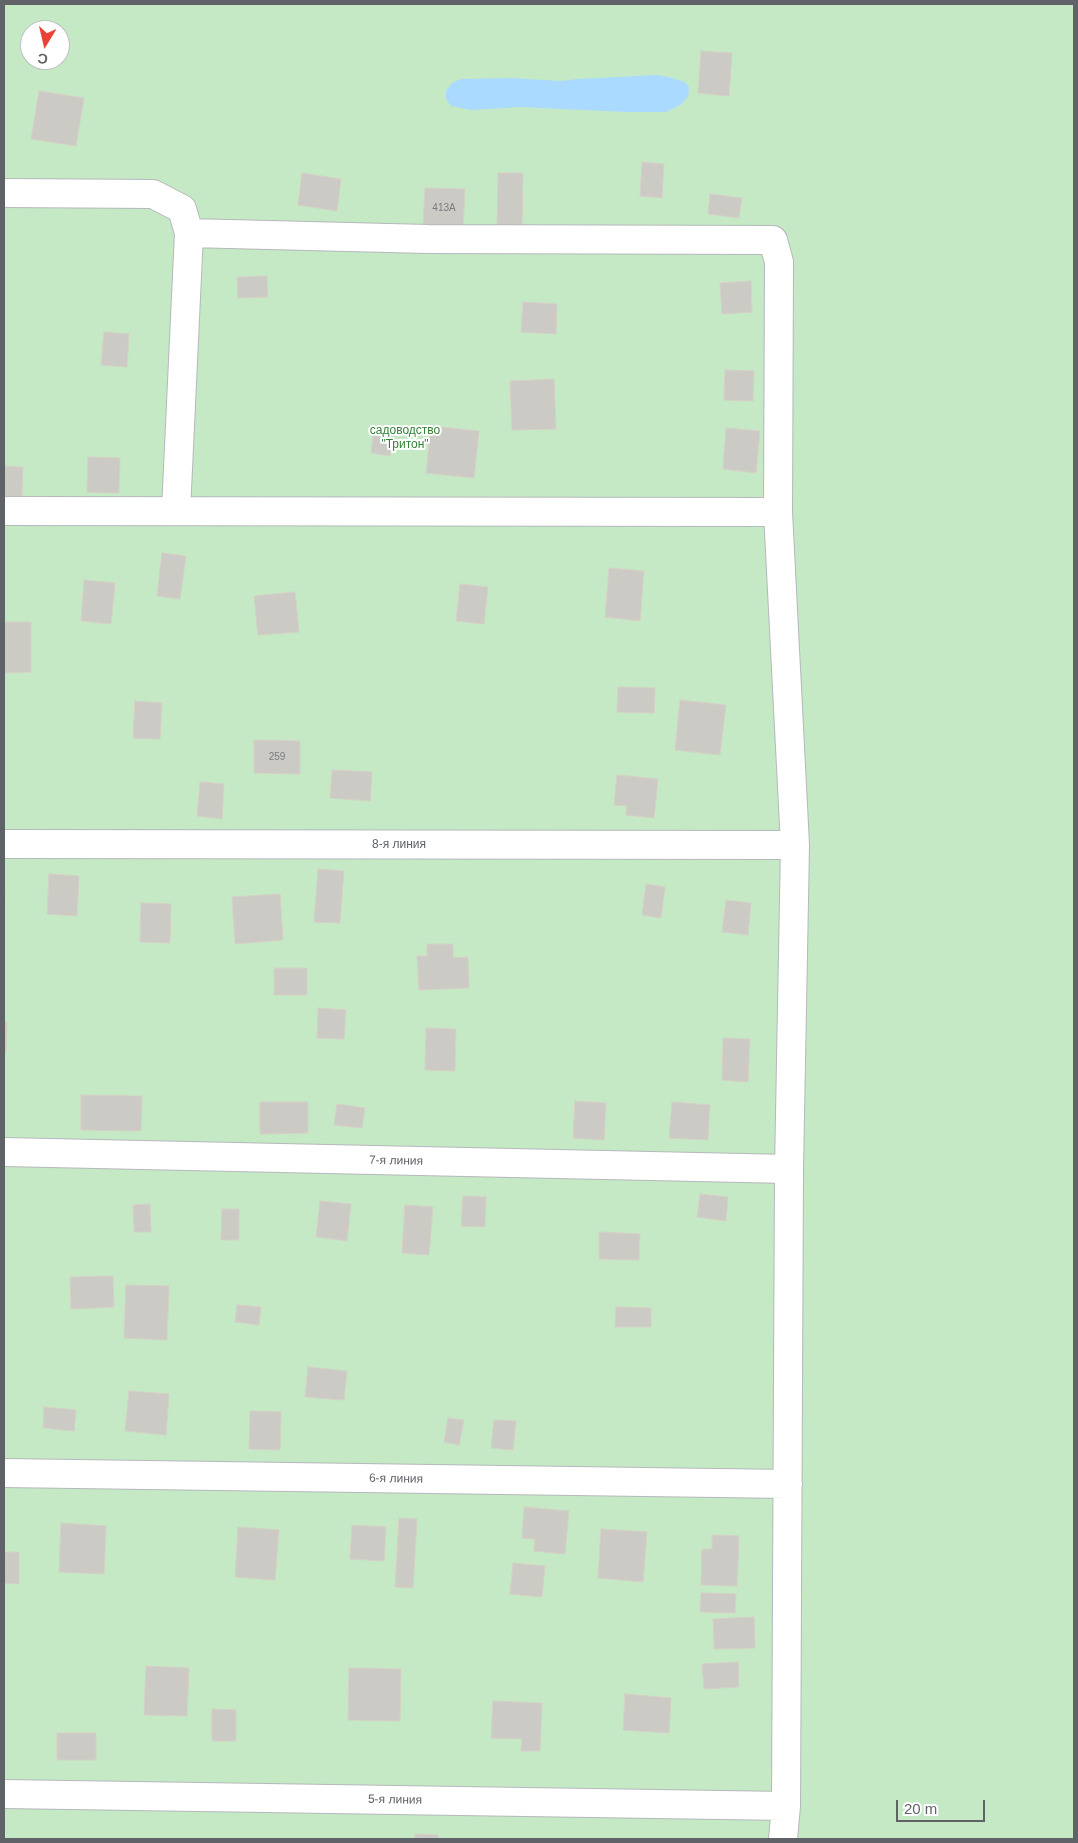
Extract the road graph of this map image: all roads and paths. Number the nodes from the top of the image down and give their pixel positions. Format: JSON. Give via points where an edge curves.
{"nodes":[{"id":1,"x":4,"y":193,"type":"edge"},
{"id":2,"x":189,"y":233,"type":"junction"},
{"id":3,"x":4,"y":510,"type":"edge"},
{"id":4,"x":176,"y":511,"type":"junction"},
{"id":5,"x":778,"y":512,"type":"junction"},
{"id":6,"x":4,"y":844,"type":"edge"},
{"id":7,"x":795,"y":845,"type":"junction"},
{"id":8,"x":4,"y":1152,"type":"edge"},
{"id":9,"x":789,"y":1169,"type":"junction"},
{"id":10,"x":4,"y":1473,"type":"edge"},
{"id":11,"x":788,"y":1484,"type":"junction"},
{"id":12,"x":4,"y":1794,"type":"edge"},
{"id":13,"x":786,"y":1806,"type":"junction"},
{"id":14,"x":783,"y":1839,"type":"edge"}],
"edges":[{"from":1,"to":2,"type":"street","via":[[153,194],[182,209]]},
{"from":2,"to":4,"type":"street"},
{"from":2,"to":5,"type":"street","via":[[428,239],[773,240],[779,262]]},
{"from":3,"to":4,"type":"street"},
{"from":4,"to":5,"type":"street"},
{"from":5,"to":7,"type":"street"},
{"from":6,"to":7,"type":"street","name":"8-я линия"},
{"from":7,"to":9,"type":"street"},
{"from":8,"to":9,"type":"street","name":"7-я линия"},
{"from":9,"to":11,"type":"street"},
{"from":10,"to":11,"type":"street","name":"6-я линия"},
{"from":11,"to":13,"type":"street"},
{"from":12,"to":13,"type":"street","name":"5-я линия"},
{"from":13,"to":14,"type":"street"}]}
